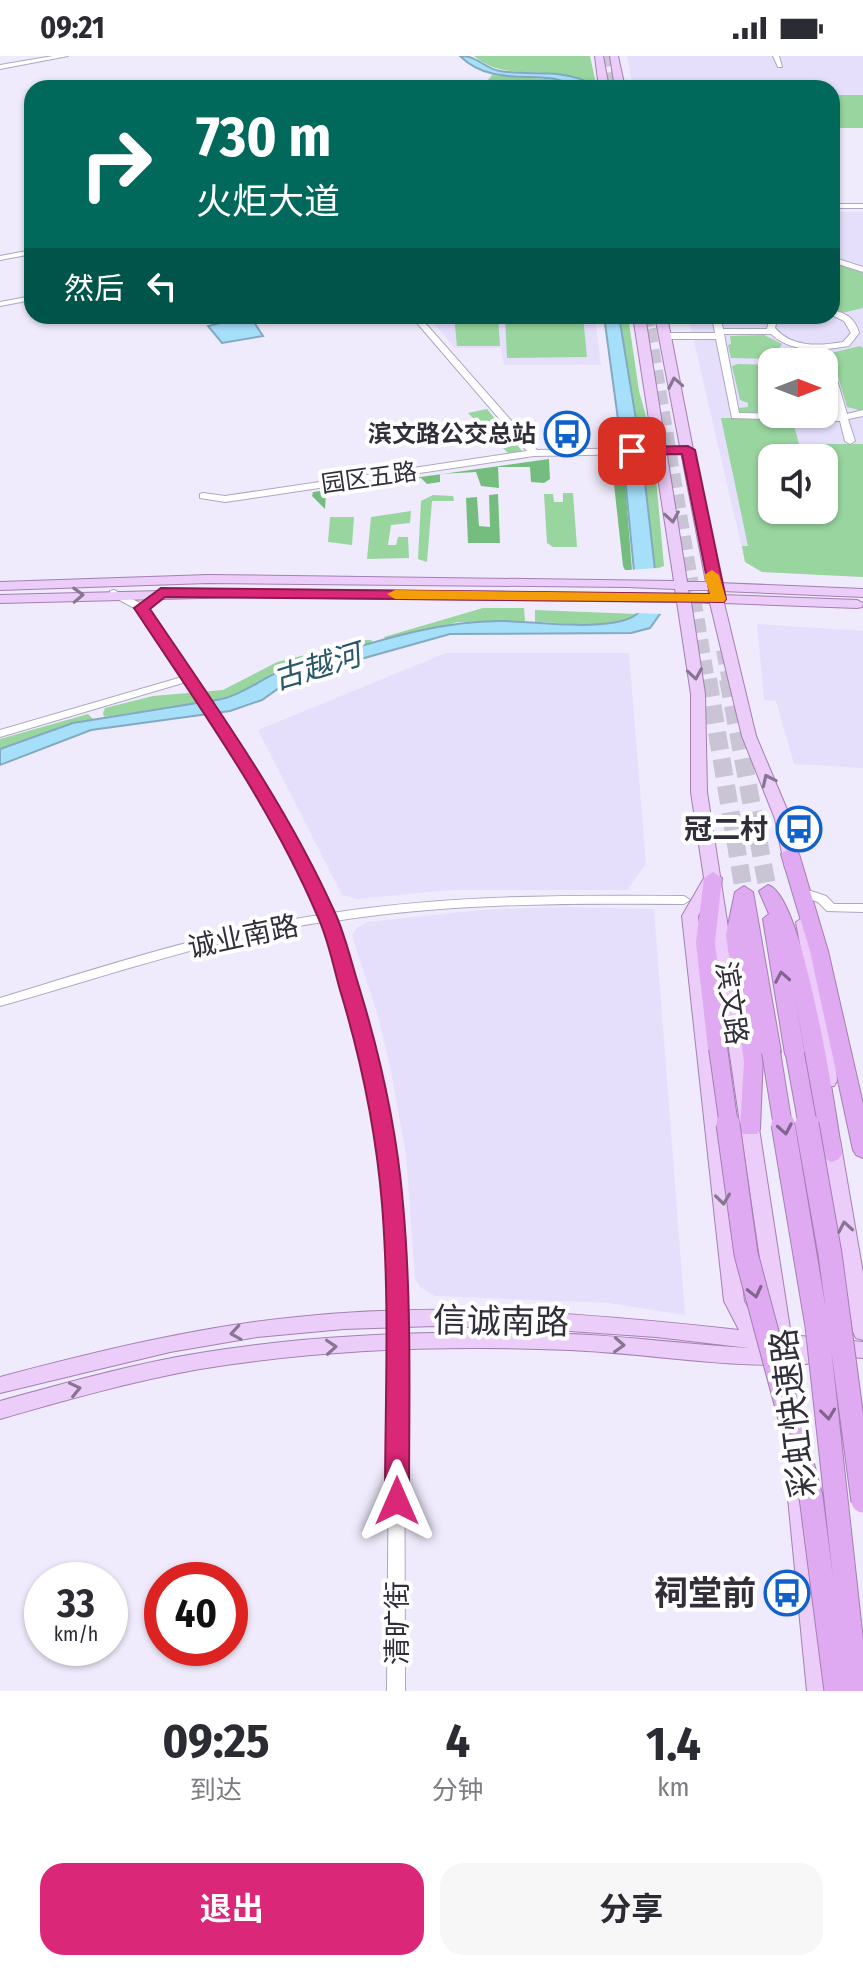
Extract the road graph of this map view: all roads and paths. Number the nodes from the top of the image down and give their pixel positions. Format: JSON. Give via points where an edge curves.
{"nodes":[{"id":1,"x":45,"y":56,"type":"edge"},
{"id":2,"x":65,"y":56,"type":"edge"},
{"id":3,"x":599,"y":56,"type":"edge"},
{"id":4,"x":614,"y":56,"type":"edge"},
{"id":5,"x":776,"y":56,"type":"edge"},
{"id":6,"x":0,"y":66,"type":"edge"},
{"id":7,"x":780,"y":66,"type":"dead end"},
{"id":8,"x":603,"y":80,"type":"edge"},
{"id":9,"x":618,"y":80,"type":"edge"},
{"id":10,"x":840,"y":206,"type":"edge"},
{"id":11,"x":863,"y":206,"type":"edge"},
{"id":12,"x":24,"y":254,"type":"edge"},
{"id":13,"x":0,"y":258,"type":"edge"},
{"id":14,"x":840,"y":262,"type":"edge"},
{"id":15,"x":863,"y":270,"type":"edge"},
{"id":16,"x":24,"y":300,"type":"edge"},
{"id":17,"x":0,"y":304,"type":"edge"},
{"id":18,"x":840,"y":316,"type":"edge"},
{"id":19,"x":422,"y":324,"type":"edge"},
{"id":20,"x":640,"y":324,"type":"tunnel mouth"},
{"id":21,"x":663,"y":324,"type":"tunnel mouth"},
{"id":22,"x":772,"y":324,"type":"edge"},
{"id":23,"x":718,"y":325,"type":"edge"},
{"id":24,"x":665,"y":336,"type":"junction"},
{"id":25,"x":823,"y":347,"type":"junction"},
{"id":26,"x":863,"y":413,"type":"edge"},
{"id":27,"x":843,"y":418,"type":"junction"},
{"id":28,"x":850,"y":441,"type":"dead end"},
{"id":29,"x":656,"y":450,"type":"junction"},
{"id":30,"x":688,"y":450,"type":"junction"},
{"id":31,"x":534,"y":453,"type":"junction"},
{"id":32,"x":203,"y":496,"type":"dead end"},
{"id":33,"x":0,"y":586,"type":"edge"},
{"id":34,"x":250,"y":586,"type":"junction"},
{"id":35,"x":682,"y":591,"type":"junction"},
{"id":36,"x":161,"y":592,"type":"junction"},
{"id":37,"x":716,"y":592,"type":"junction"},
{"id":38,"x":114,"y":593,"type":"junction"},
{"id":39,"x":863,"y":593,"type":"edge"},
{"id":40,"x":0,"y":599,"type":"edge"},
{"id":41,"x":863,"y":604,"type":"edge"},
{"id":42,"x":142,"y":608,"type":"junction"},
{"id":43,"x":189,"y":678,"type":"junction"},
{"id":44,"x":0,"y":734,"type":"edge"},
{"id":45,"x":790,"y":854,"type":"junction"},
{"id":46,"x":710,"y":882,"type":"junction"},
{"id":47,"x":802,"y":892,"type":"junction"},
{"id":48,"x":688,"y":906,"type":"junction"},
{"id":49,"x":831,"y":908,"type":"junction"},
{"id":50,"x":863,"y":908,"type":"edge"},
{"id":51,"x":328,"y":918,"type":"junction"},
{"id":52,"x":812,"y":925,"type":"junction"},
{"id":53,"x":0,"y":1002,"type":"edge"},
{"id":54,"x":750,"y":1129,"type":"junction"},
{"id":55,"x":863,"y":1150,"type":"edge"},
{"id":56,"x":832,"y":1154,"type":"junction"},
{"id":57,"x":397,"y":1320,"type":"junction"},
{"id":58,"x":863,"y":1332,"type":"edge"},
{"id":59,"x":397,"y":1343,"type":"junction"},
{"id":60,"x":863,"y":1350,"type":"edge"},
{"id":61,"x":772,"y":1351,"type":"junction"},
{"id":62,"x":0,"y":1385,"type":"edge"},
{"id":63,"x":0,"y":1410,"type":"edge"},
{"id":64,"x":863,"y":1501,"type":"edge"},
{"id":65,"x":396,"y":1691,"type":"edge"},
{"id":66,"x":819,"y":1691,"type":"edge"},
{"id":67,"x":836,"y":1691,"type":"edge"},
{"id":68,"x":857,"y":1691,"type":"edge"}],
"edges":[{"from":1,"to":6,"type":"street"},
{"from":2,"to":6,"type":"street"},
{"from":3,"to":8,"type":"main road"},
{"from":4,"to":9,"type":"main road"},
{"from":5,"to":7,"type":"street"},
{"from":10,"to":11,"type":"street"},
{"from":12,"to":13,"type":"street"},
{"from":14,"to":15,"type":"street"},
{"from":16,"to":17,"type":"street"},
{"from":18,"to":25,"type":"street","via":[[849,320],[855,333],[846,344]]},
{"from":19,"to":31,"type":"street"},
{"from":20,"to":29,"type":"main road","name":"滨文路"},
{"from":21,"to":24,"type":"main road"},
{"from":22,"to":23,"type":"street"},
{"from":22,"to":25,"type":"street","via":[[787,341]]},
{"from":23,"to":24,"type":"street"},
{"from":23,"to":27,"type":"street","via":[[735,416]]},
{"from":30,"to":24,"type":"main road","one_way":true},
{"from":25,"to":27,"type":"street"},
{"from":26,"to":27,"type":"street"},
{"from":27,"to":28,"type":"street"},
{"from":29,"to":30,"type":"street","name":"园区五路"},
{"from":29,"to":31,"type":"street","name":"园区五路"},
{"from":29,"to":35,"type":"main road","name":"滨文路","one_way":true},
{"from":30,"to":37,"type":"main road"},
{"from":31,"to":32,"type":"street","name":"园区五路","via":[[225,499]]},
{"from":33,"to":34,"type":"main road","via":[[113,580]]},
{"from":34,"to":35,"type":"main road"},
{"from":34,"to":36,"type":"main road"},
{"from":35,"to":37,"type":"main road"},
{"from":35,"to":46,"type":"main road","name":"滨文路","one_way":true,"via":[[698,694],[699,792]]},
{"from":36,"to":38,"type":"main road"},
{"from":36,"to":42,"type":"street"},
{"from":37,"to":39,"type":"main road"},
{"from":37,"to":41,"type":"main road"},
{"from":45,"to":37,"type":"main road","one_way":true,"via":[[783,819],[749,736]]},
{"from":40,"to":38,"type":"main road","one_way":true},
{"from":38,"to":42,"type":"street","name":"清旷街"},
{"from":42,"to":43,"type":"street","name":"清旷街"},
{"from":43,"to":44,"type":"street"},
{"from":43,"to":51,"type":"street","name":"清旷街","via":[[286,831]]},
{"from":45,"to":47,"type":"highway"},
{"from":45,"to":56,"type":"main road","via":[[825,1033]]},
{"from":46,"to":48,"type":"main road"},
{"from":46,"to":54,"type":"main road","name":"滨文路"},
{"from":46,"to":67,"type":"highway","one_way":true,"bridge":true,"via":[[704,958],[746,1254],[811,1497]]},
{"from":47,"to":49,"type":"street"},
{"from":47,"to":52,"type":"highway"},
{"from":48,"to":51,"type":"street","name":"诚业南路","via":[[547,899]]},
{"from":48,"to":61,"type":"main road","one_way":true,"via":[[734,1301]]},
{"from":49,"to":50,"type":"street"},
{"from":49,"to":52,"type":"street"},
{"from":51,"to":53,"type":"street","name":"诚业南路","via":[[164,953]]},
{"from":51,"to":57,"type":"street","name":"清旷街","via":[[365,1039],[379,1109],[393,1203]]},
{"from":52,"to":55,"type":"highway"},
{"from":54,"to":61,"type":"main road","name":"滨文路"},
{"from":54,"to":68,"type":"highway","name":"彩虹快速路","one_way":true,"bridge":true,"via":[[754,1062],[735,935],[744,892],[817,1326]]},
{"from":58,"to":56,"type":"main road","one_way":true},
{"from":64,"to":56,"type":"highway","name":"彩虹快速路","one_way":true,"bridge":true,"via":[[830,1254],[768,891],[795,957]]},
{"from":57,"to":59,"type":"street","name":"清旷街"},
{"from":57,"to":61,"type":"main road","name":"信诚南路","via":[[588,1323]]},
{"from":57,"to":62,"type":"main road","name":"信诚南路","one_way":true,"via":[[257,1329],[195,1339]]},
{"from":59,"to":61,"type":"main road","name":"信诚南路","one_way":true,"via":[[569,1342]]},
{"from":63,"to":59,"type":"main road","name":"信诚南路","one_way":true,"via":[[177,1366],[264,1352]]},
{"from":59,"to":65,"type":"street","name":"清旷街"},
{"from":60,"to":61,"type":"main road","name":"信诚南路"},
{"from":61,"to":66,"type":"main road","via":[[788,1390]]}]}
